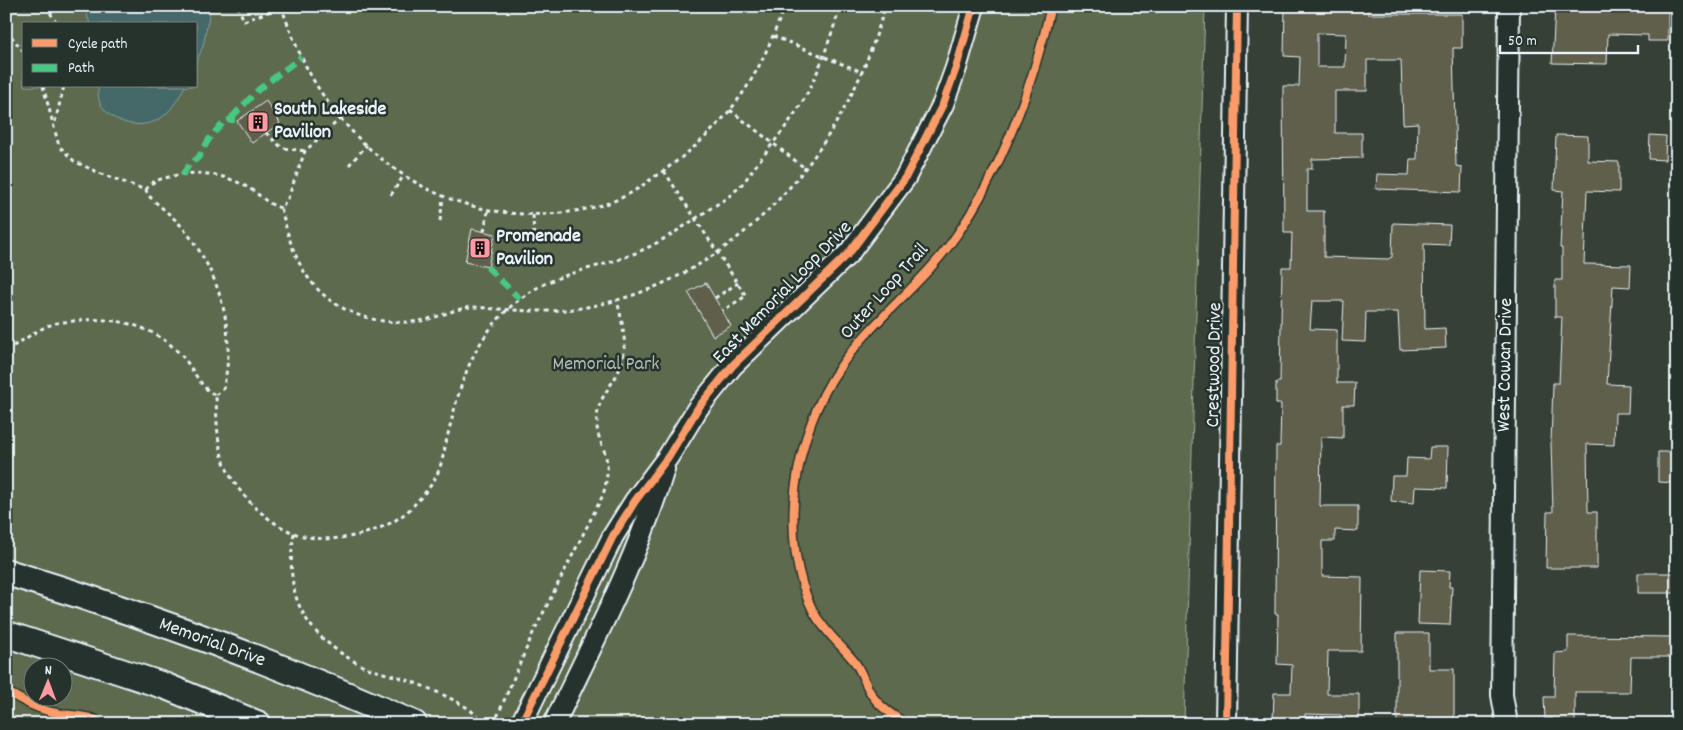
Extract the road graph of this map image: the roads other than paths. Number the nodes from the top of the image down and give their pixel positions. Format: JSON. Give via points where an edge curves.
{"nodes":[{"id":1,"x":974,"y":6,"type":"edge"},
{"id":2,"x":1237,"y":6,"type":"edge"},
{"id":3,"x":1509,"y":6,"type":"edge"},
{"id":4,"x":668,"y":457,"type":"junction"},
{"id":5,"x":6,"y":572,"type":"edge"},
{"id":6,"x":6,"y":634,"type":"edge"},
{"id":7,"x":258,"y":724,"type":"edge"},
{"id":8,"x":414,"y":724,"type":"edge"},
{"id":9,"x":521,"y":724,"type":"edge"},
{"id":10,"x":554,"y":724,"type":"edge"},
{"id":11,"x":1226,"y":724,"type":"edge"},
{"id":12,"x":1507,"y":724,"type":"edge"}],
"edges":[{"from":1,"to":4,"type":"street","name":"East Memorial Loop Drive","via":[[943,104],[904,178],[849,253],[733,365],[698,408]]},
{"from":2,"to":11,"type":"street","name":"Crestwood Drive"},
{"from":3,"to":12,"type":"street","name":"West Cowan Drive","via":[[1502,695]]},
{"from":4,"to":9,"type":"street","name":"East Memorial Loop Drive","via":[[634,501],[614,536]]},
{"from":4,"to":10,"type":"street","name":"East Memorial Loop Drive","via":[[653,507],[630,564]]},
{"from":5,"to":8,"type":"main road","name":"Memorial Drive","via":[[193,635],[352,696]]},
{"from":6,"to":7,"type":"main road","via":[[165,686]]}]}
